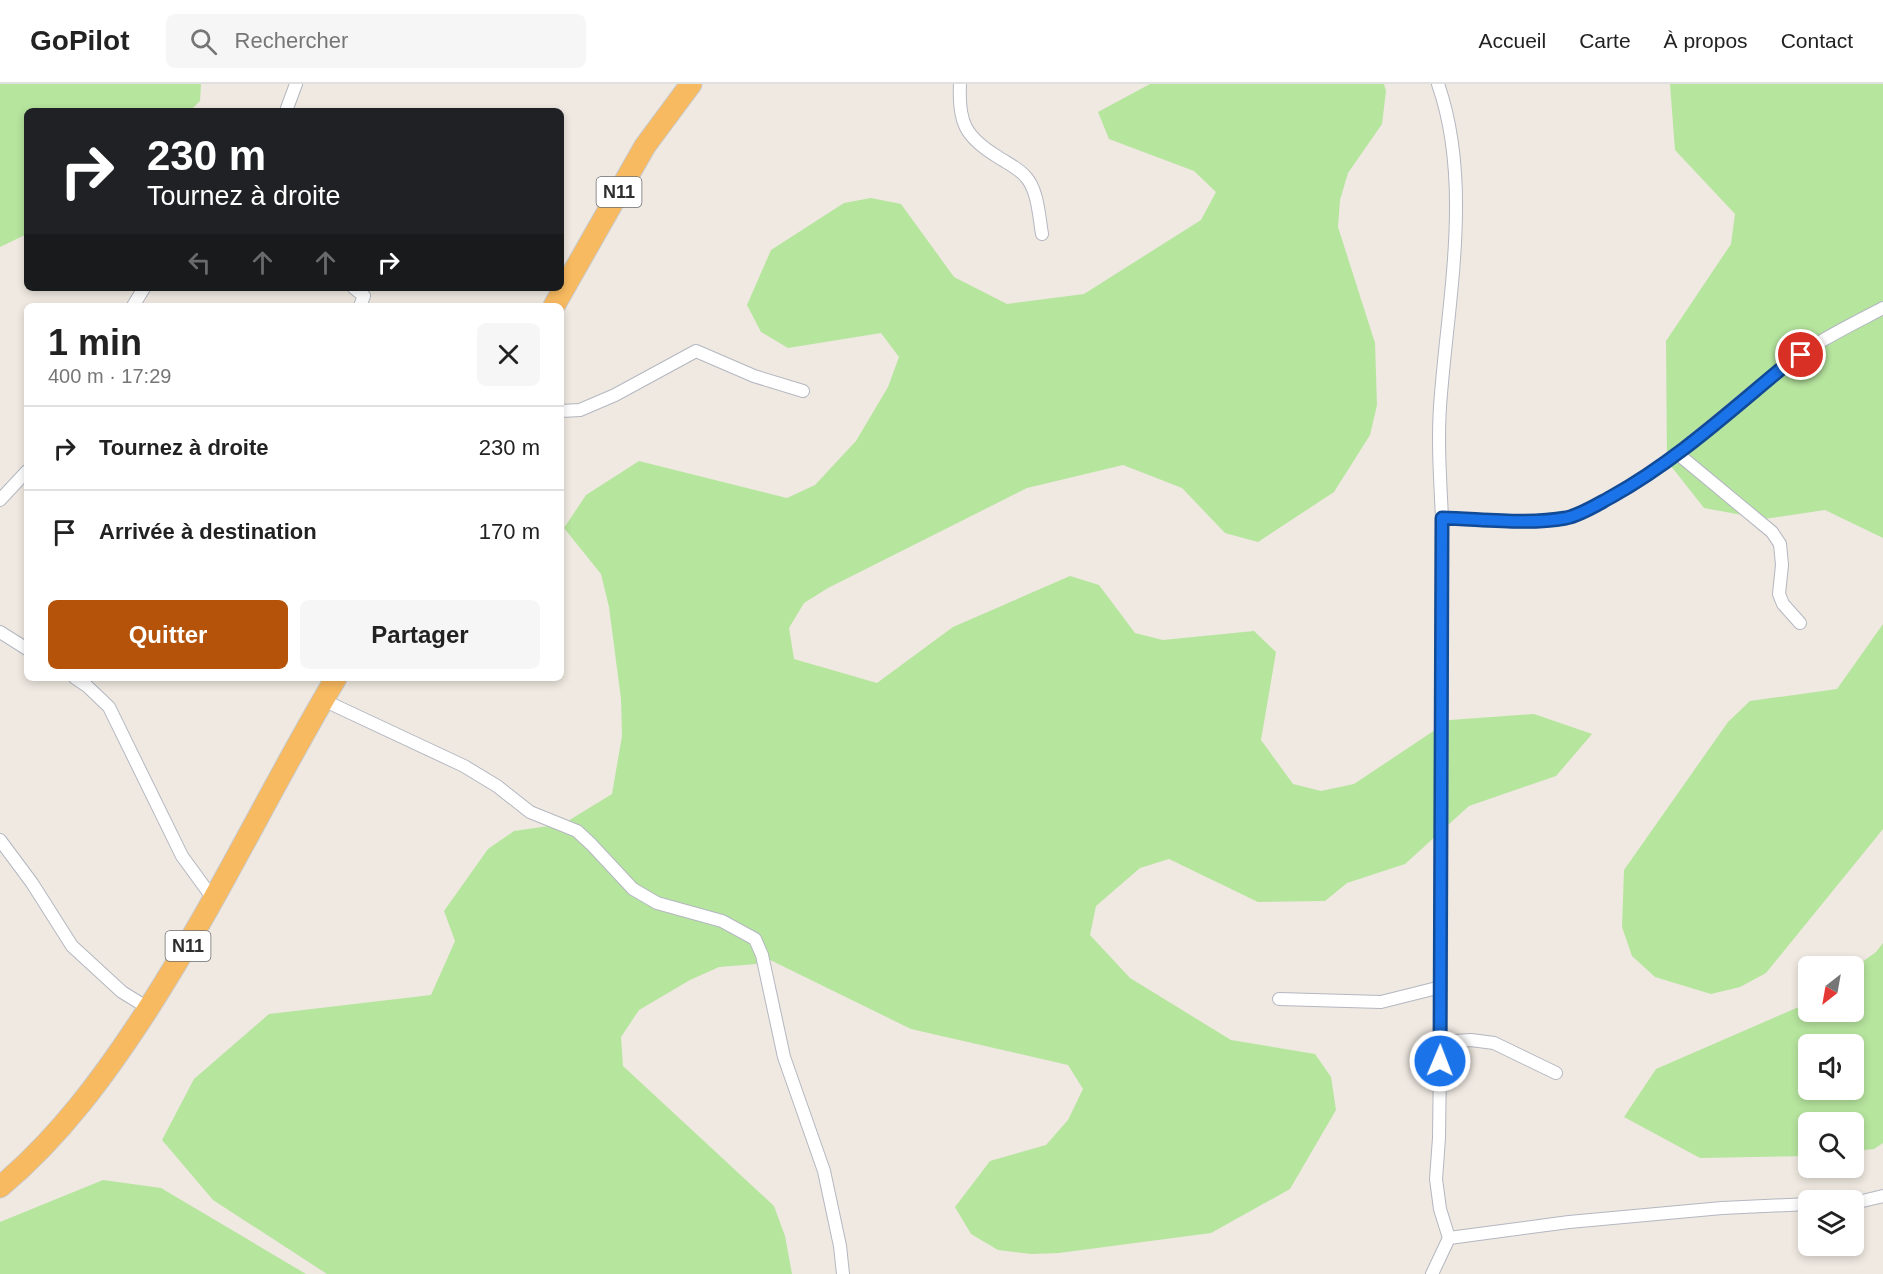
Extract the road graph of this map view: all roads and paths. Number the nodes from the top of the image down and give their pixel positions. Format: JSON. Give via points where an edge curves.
{"nodes":[{"id":1,"x":296,"y":84,"type":"edge"},
{"id":2,"x":691,"y":84,"type":"edge"},
{"id":3,"x":960,"y":84,"type":"edge"},
{"id":4,"x":1438,"y":84,"type":"edge"},
{"id":5,"x":287,"y":108,"type":"edge"},
{"id":6,"x":1042,"y":234,"type":"dead end"},
{"id":7,"x":564,"y":288,"type":"edge"},
{"id":8,"x":358,"y":291,"type":"edge"},
{"id":9,"x":361,"y":303,"type":"edge"},
{"id":10,"x":1883,"y":308,"type":"edge"},
{"id":11,"x":803,"y":391,"type":"dead end"},
{"id":12,"x":564,"y":411,"type":"edge"},
{"id":13,"x":1678,"y":454,"type":"junction"},
{"id":14,"x":24,"y":474,"type":"edge"},
{"id":15,"x":0,"y":500,"type":"edge"},
{"id":16,"x":1442,"y":518,"type":"junction"},
{"id":17,"x":1800,"y":623,"type":"dead end"},
{"id":18,"x":0,"y":632,"type":"edge"},
{"id":19,"x":24,"y":647,"type":"edge"},
{"id":20,"x":80,"y":681,"type":"edge"},
{"id":21,"x":334,"y":681,"type":"edge"},
{"id":22,"x":323,"y":700,"type":"junction"},
{"id":23,"x":0,"y":840,"type":"edge"},
{"id":24,"x":214,"y":900,"type":"junction"},
{"id":25,"x":1441,"y":987,"type":"junction"},
{"id":26,"x":1278,"y":999,"type":"dead end"},
{"id":27,"x":148,"y":1008,"type":"junction"},
{"id":28,"x":1440,"y":1042,"type":"junction"},
{"id":29,"x":1556,"y":1073,"type":"dead end"},
{"id":30,"x":0,"y":1187,"type":"edge"},
{"id":31,"x":1883,"y":1196,"type":"edge"},
{"id":32,"x":1864,"y":1201,"type":"edge"},
{"id":33,"x":1798,"y":1205,"type":"edge"},
{"id":34,"x":1449,"y":1238,"type":"junction"},
{"id":35,"x":843,"y":1274,"type":"edge"},
{"id":36,"x":1433,"y":1274,"type":"edge"}],
"edges":[{"from":1,"to":5,"type":"street"},
{"from":2,"to":7,"type":"highway","number":"N11","via":[[645,146]]},
{"from":3,"to":6,"type":"street","via":[[959,109],[966,129],[981,147],[1026,176],[1032,186]]},
{"from":4,"to":16,"type":"street","via":[[1448,111],[1455,205],[1438,444]]},
{"from":8,"to":9,"type":"street","via":[[364,296]]},
{"from":10,"to":13,"type":"street","via":[[1829,336],[1787,364]]},
{"from":11,"to":12,"type":"street","via":[[754,376],[696,351],[580,411]]},
{"from":13,"to":16,"type":"street","via":[[1632,486],[1568,517],[1538,521]]},
{"from":13,"to":17,"type":"street","via":[[1772,532],[1780,544],[1779,594]]},
{"from":14,"to":15,"type":"street"},
{"from":16,"to":25,"type":"street"},
{"from":18,"to":19,"type":"street"},
{"from":20,"to":24,"type":"street","via":[[109,707],[182,856]]},
{"from":21,"to":22,"type":"highway","number":"N11"},
{"from":22,"to":24,"type":"highway","number":"N11"},
{"from":22,"to":35,"type":"street","via":[[464,766],[530,812],[577,831],[633,889],[657,903],[722,921],[755,939],[762,955],[784,1058],[824,1171]]},
{"from":23,"to":27,"type":"street","via":[[72,946],[122,992]]},
{"from":24,"to":27,"type":"highway","number":"N11"},
{"from":25,"to":26,"type":"street","via":[[1381,1002]]},
{"from":25,"to":28,"type":"street"},
{"from":27,"to":30,"type":"highway","number":"N11","via":[[86,1099]]},
{"from":28,"to":29,"type":"street","via":[[1494,1043]]},
{"from":28,"to":34,"type":"street","via":[[1436,1179]]},
{"from":31,"to":32,"type":"street"},
{"from":33,"to":34,"type":"street","via":[[1569,1222]]},
{"from":34,"to":36,"type":"street"}]}
